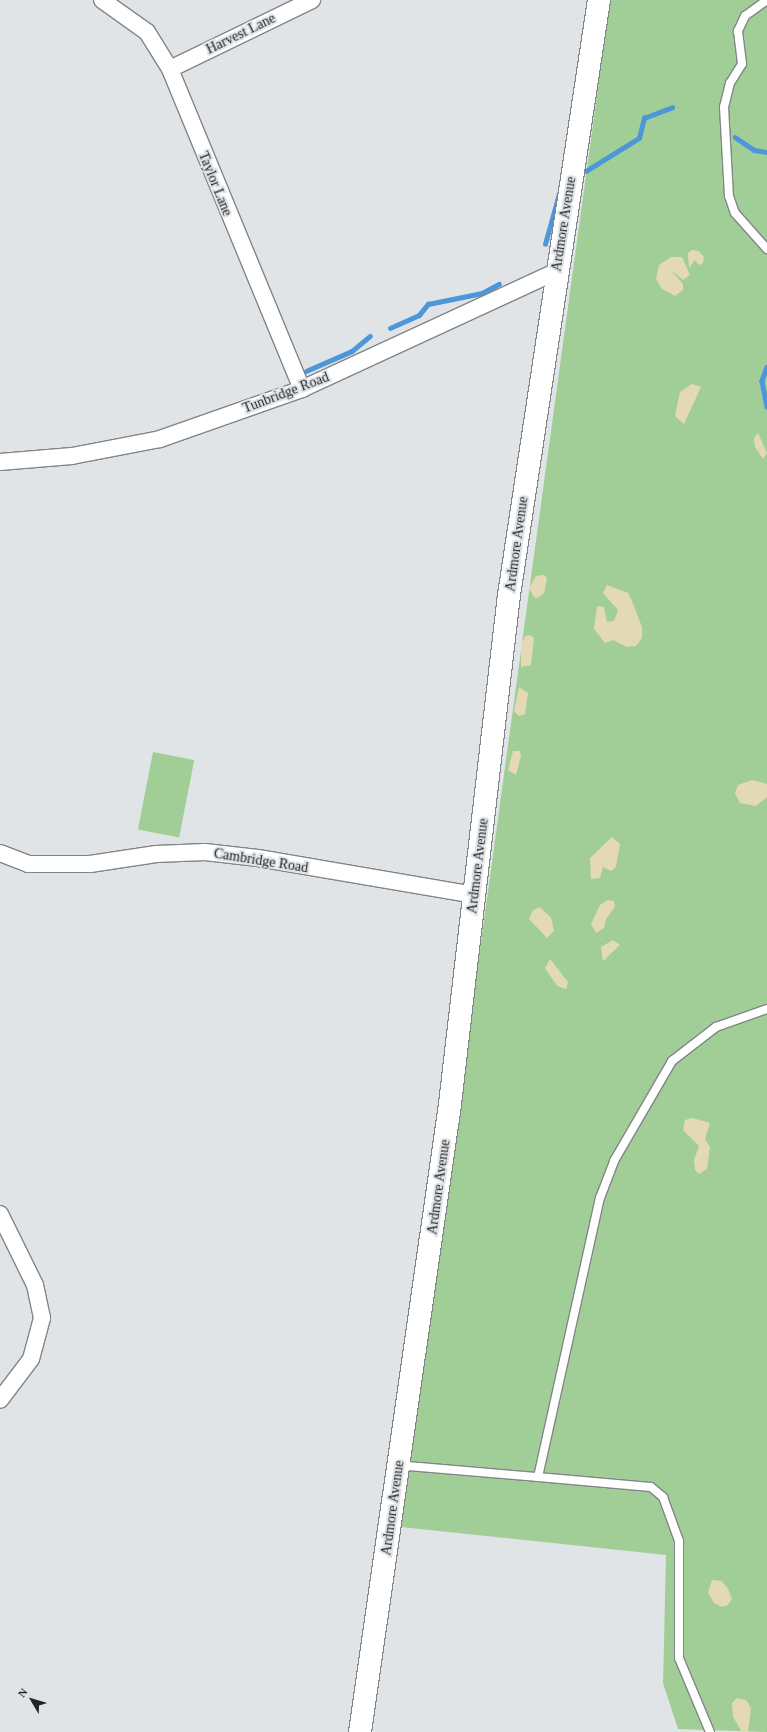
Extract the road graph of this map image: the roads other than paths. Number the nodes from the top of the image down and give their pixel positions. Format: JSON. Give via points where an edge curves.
{"nodes":[{"id":1,"x":102,"y":0,"type":"edge"},
{"id":2,"x":312,"y":0,"type":"edge"},
{"id":3,"x":599,"y":0,"type":"edge"},
{"id":4,"x":767,"y":0,"type":"edge"},
{"id":5,"x":170,"y":69,"type":"junction"},
{"id":6,"x":767,"y":249,"type":"edge"},
{"id":7,"x":557,"y":271,"type":"junction"},
{"id":8,"x":302,"y":389,"type":"junction"},
{"id":9,"x":0,"y":462,"type":"edge"},
{"id":10,"x":0,"y":853,"type":"edge"},
{"id":11,"x":474,"y":895,"type":"junction"},
{"id":12,"x":767,"y":1009,"type":"edge"},
{"id":13,"x":0,"y":1214,"type":"edge"},
{"id":14,"x":0,"y":1400,"type":"edge"},
{"id":15,"x":409,"y":1466,"type":"dead end"},
{"id":16,"x":538,"y":1477,"type":"junction"},
{"id":17,"x":360,"y":1732,"type":"edge"},
{"id":18,"x":710,"y":1732,"type":"edge"}],
"edges":[{"from":1,"to":5,"type":"street","name":"Taylor Lane","via":[[147,32]]},
{"from":2,"to":5,"type":"street","name":"Harvest Lane"},
{"from":3,"to":7,"type":"street","name":"Ardmore Avenue"},
{"from":4,"to":6,"type":"lane","via":[[745,16],[738,31],[742,64],[730,84],[724,107],[729,196],[735,213]]},
{"from":5,"to":8,"type":"street","name":"Taylor Lane"},
{"from":7,"to":8,"type":"street","name":"Tunbridge Road"},
{"from":7,"to":11,"type":"street","name":"Ardmore Avenue","via":[[509,595]]},
{"from":8,"to":9,"type":"street","name":"Tunbridge Road","via":[[160,439],[72,456]]},
{"from":10,"to":11,"type":"street","name":"Cambridge Road","via":[[28,864],[90,864],[156,854],[205,852],[258,858]]},
{"from":11,"to":17,"type":"street","name":"Ardmore Avenue","via":[[432,1240]]},
{"from":12,"to":16,"type":"lane","via":[[716,1027],[672,1060],[614,1161],[600,1198]]},
{"from":13,"to":14,"type":"street","via":[[35,1285],[42,1318],[30,1359]]},
{"from":15,"to":16,"type":"lane"},
{"from":16,"to":18,"type":"lane","via":[[651,1487],[663,1497],[679,1541],[679,1658]]}]}
